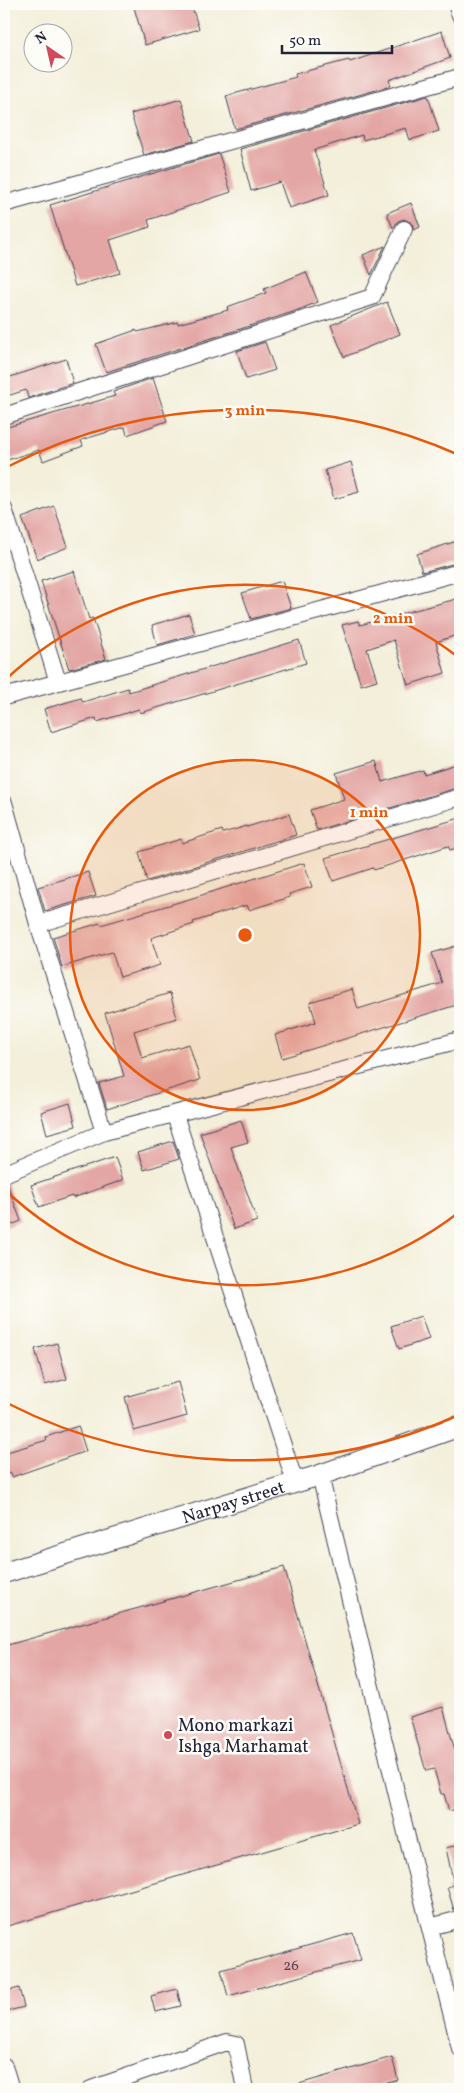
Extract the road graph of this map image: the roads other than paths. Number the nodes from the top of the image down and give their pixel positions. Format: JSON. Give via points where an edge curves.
{"nodes":[{"id":1,"x":456,"y":4,"type":"edge"},
{"id":2,"x":460,"y":15,"type":"edge"},
{"id":3,"x":460,"y":77,"type":"edge"},
{"id":4,"x":4,"y":204,"type":"edge"},
{"id":5,"x":404,"y":228,"type":"dead end"},
{"id":6,"x":4,"y":416,"type":"edge"},
{"id":7,"x":4,"y":509,"type":"edge"},
{"id":8,"x":460,"y":572,"type":"edge"},
{"id":9,"x":58,"y":682,"type":"junction"},
{"id":10,"x":4,"y":697,"type":"edge"},
{"id":11,"x":460,"y":797,"type":"edge"},
{"id":12,"x":4,"y":803,"type":"edge"},
{"id":13,"x":38,"y":924,"type":"junction"},
{"id":14,"x":460,"y":1040,"type":"edge"},
{"id":15,"x":176,"y":1114,"type":"junction"},
{"id":16,"x":104,"y":1132,"type":"junction"},
{"id":17,"x":4,"y":1174,"type":"edge"},
{"id":18,"x":460,"y":1426,"type":"edge"},
{"id":19,"x":320,"y":1475,"type":"junction"},
{"id":20,"x":295,"y":1482,"type":"junction"},
{"id":21,"x":4,"y":1572,"type":"edge"},
{"id":22,"x":460,"y":1919,"type":"edge"},
{"id":23,"x":430,"y":1927,"type":"junction"},
{"id":24,"x":460,"y":2048,"type":"edge"},
{"id":25,"x":4,"y":2066,"type":"edge"},
{"id":26,"x":11,"y":2089,"type":"edge"},
{"id":27,"x":91,"y":2089,"type":"edge"},
{"id":28,"x":245,"y":2089,"type":"edge"}],
"edges":[{"from":1,"to":2,"type":"street"},
{"from":3,"to":4,"type":"street"},
{"from":5,"to":6,"type":"street","via":[[372,297]]},
{"from":7,"to":9,"type":"street"},
{"from":8,"to":9,"type":"street"},
{"from":9,"to":10,"type":"street"},
{"from":11,"to":13,"type":"street"},
{"from":12,"to":13,"type":"street"},
{"from":13,"to":16,"type":"street"},
{"from":14,"to":15,"type":"street"},
{"from":15,"to":16,"type":"street"},
{"from":15,"to":20,"type":"street"},
{"from":16,"to":17,"type":"street"},
{"from":18,"to":19,"type":"main road","name":"Narpay street"},
{"from":19,"to":20,"type":"main road","name":"Narpay street"},
{"from":19,"to":23,"type":"street"},
{"from":20,"to":21,"type":"main road","name":"Narpay street"},
{"from":22,"to":23,"type":"street"},
{"from":23,"to":24,"type":"street"},
{"from":25,"to":26,"type":"street"},
{"from":27,"to":28,"type":"street","via":[[227,2042],[236,2044]]}]}
